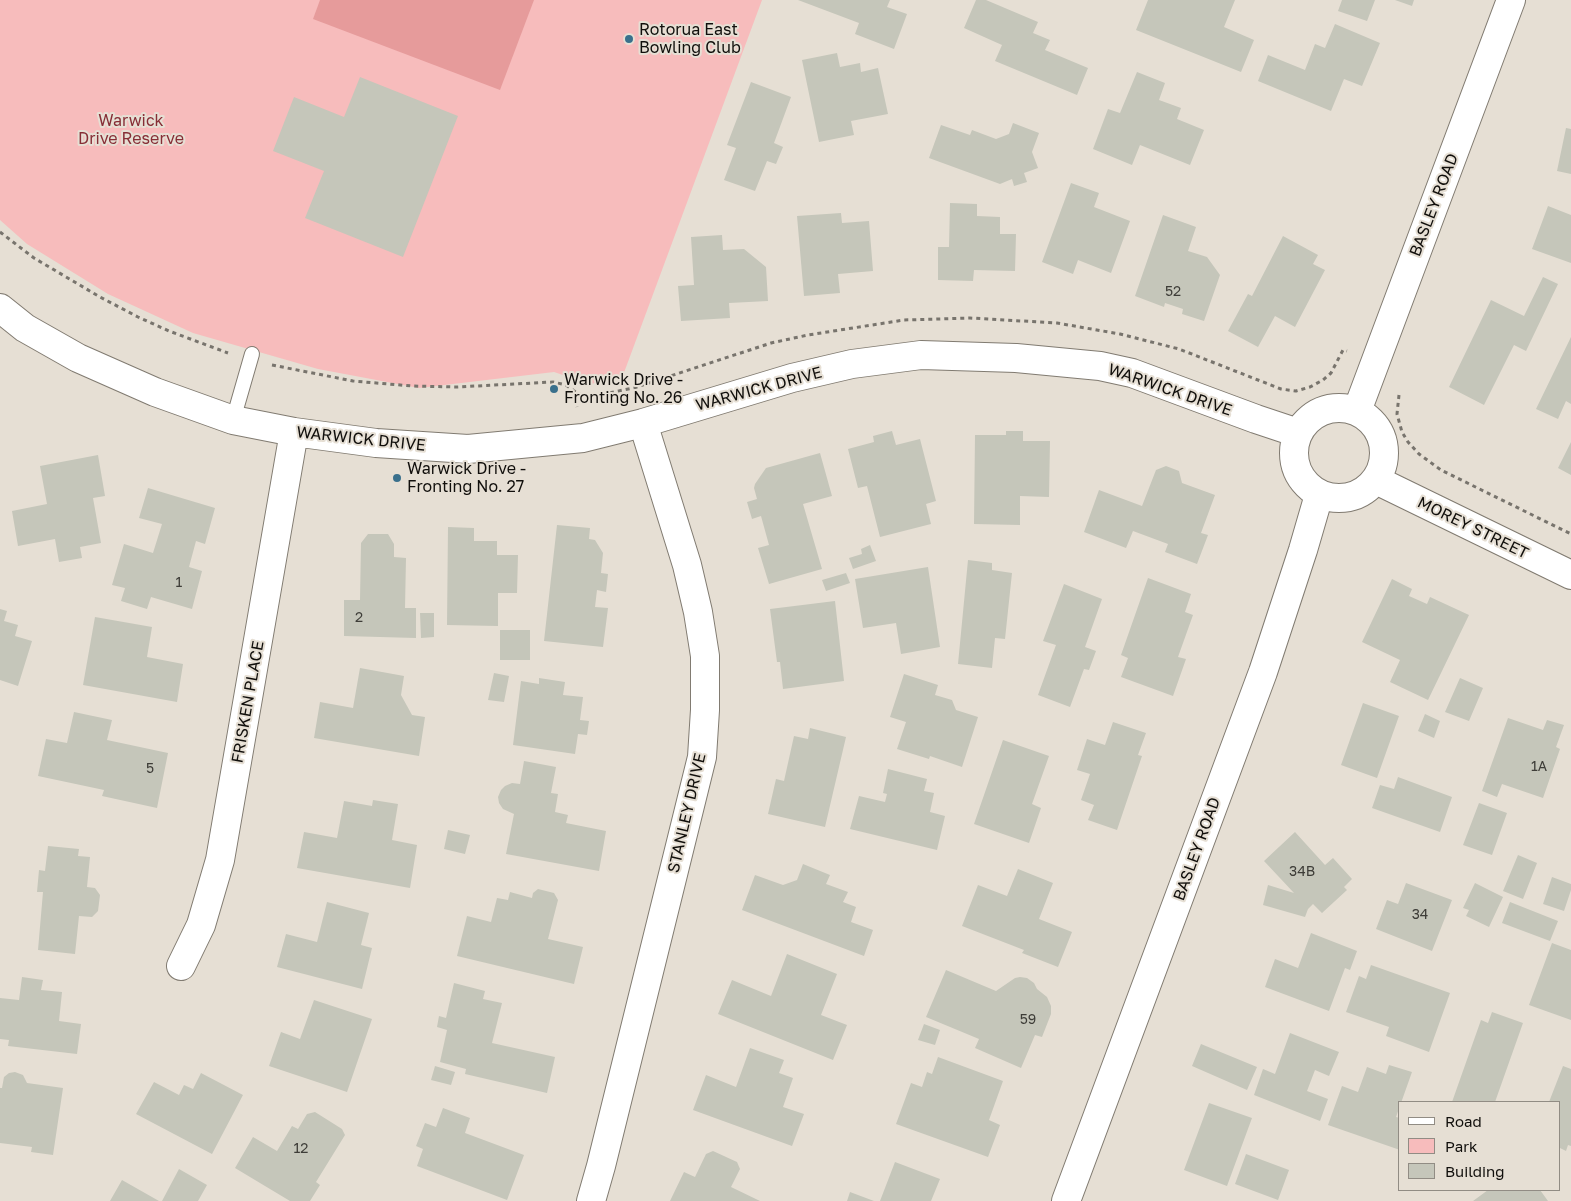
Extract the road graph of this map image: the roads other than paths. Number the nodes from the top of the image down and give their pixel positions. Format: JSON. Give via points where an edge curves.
{"nodes":[{"id":1,"x":1511,"y":0,"type":"edge"},
{"id":2,"x":0,"y":308,"type":"edge"},
{"id":3,"x":251,"y":356,"type":"road end"},
{"id":4,"x":1357,"y":411,"type":"junction"},
{"id":5,"x":233,"y":420,"type":"junction"},
{"id":6,"x":643,"y":423,"type":"junction"},
{"id":7,"x":294,"y":432,"type":"junction"},
{"id":8,"x":1298,"y":433,"type":"junction"},
{"id":9,"x":1376,"y":480,"type":"junction"},
{"id":10,"x":1319,"y":495,"type":"junction"},
{"id":11,"x":1571,"y":575,"type":"edge"},
{"id":12,"x":181,"y":966,"type":"dead end"},
{"id":13,"x":590,"y":1201,"type":"edge"},
{"id":14,"x":1066,"y":1201,"type":"edge"}],
"edges":[{"from":1,"to":4,"type":"street","name":"BASLEY ROAD"},
{"from":2,"to":5,"type":"street","name":"WARWICK DRIVE","via":[[26,328],[78,358],[156,392]]},
{"from":3,"to":5,"type":"lane"},
{"from":4,"to":8,"type":"street","via":[[1341,407],[1326,409],[1312,416]]},
{"from":4,"to":9,"type":"street","via":[[1369,418],[1383,441],[1382,468]]},
{"from":5,"to":7,"type":"street","name":"WARWICK DRIVE"},
{"from":6,"to":7,"type":"street","name":"WARWICK DRIVE","via":[[583,438],[468,448],[376,444]]},
{"from":6,"to":8,"type":"street","name":"WARWICK DRIVE","via":[[792,378],[852,364],[921,355],[1100,366],[1132,373]]},
{"from":6,"to":13,"type":"street","name":"STANLEY DRIVE","via":[[687,565],[698,612],[705,656],[705,719],[702,757]]},
{"from":7,"to":12,"type":"street","name":"FRISKEN PLACE","via":[[220,860],[201,924]]},
{"from":8,"to":10,"type":"street","via":[[1293,457],[1298,473],[1306,486]]},
{"from":9,"to":10,"type":"street","via":[[1350,498],[1334,499]]},
{"from":9,"to":11,"type":"street","name":"MOREY STREET"},
{"from":10,"to":14,"type":"street","name":"BASLEY ROAD","via":[[1263,672]]}]}
